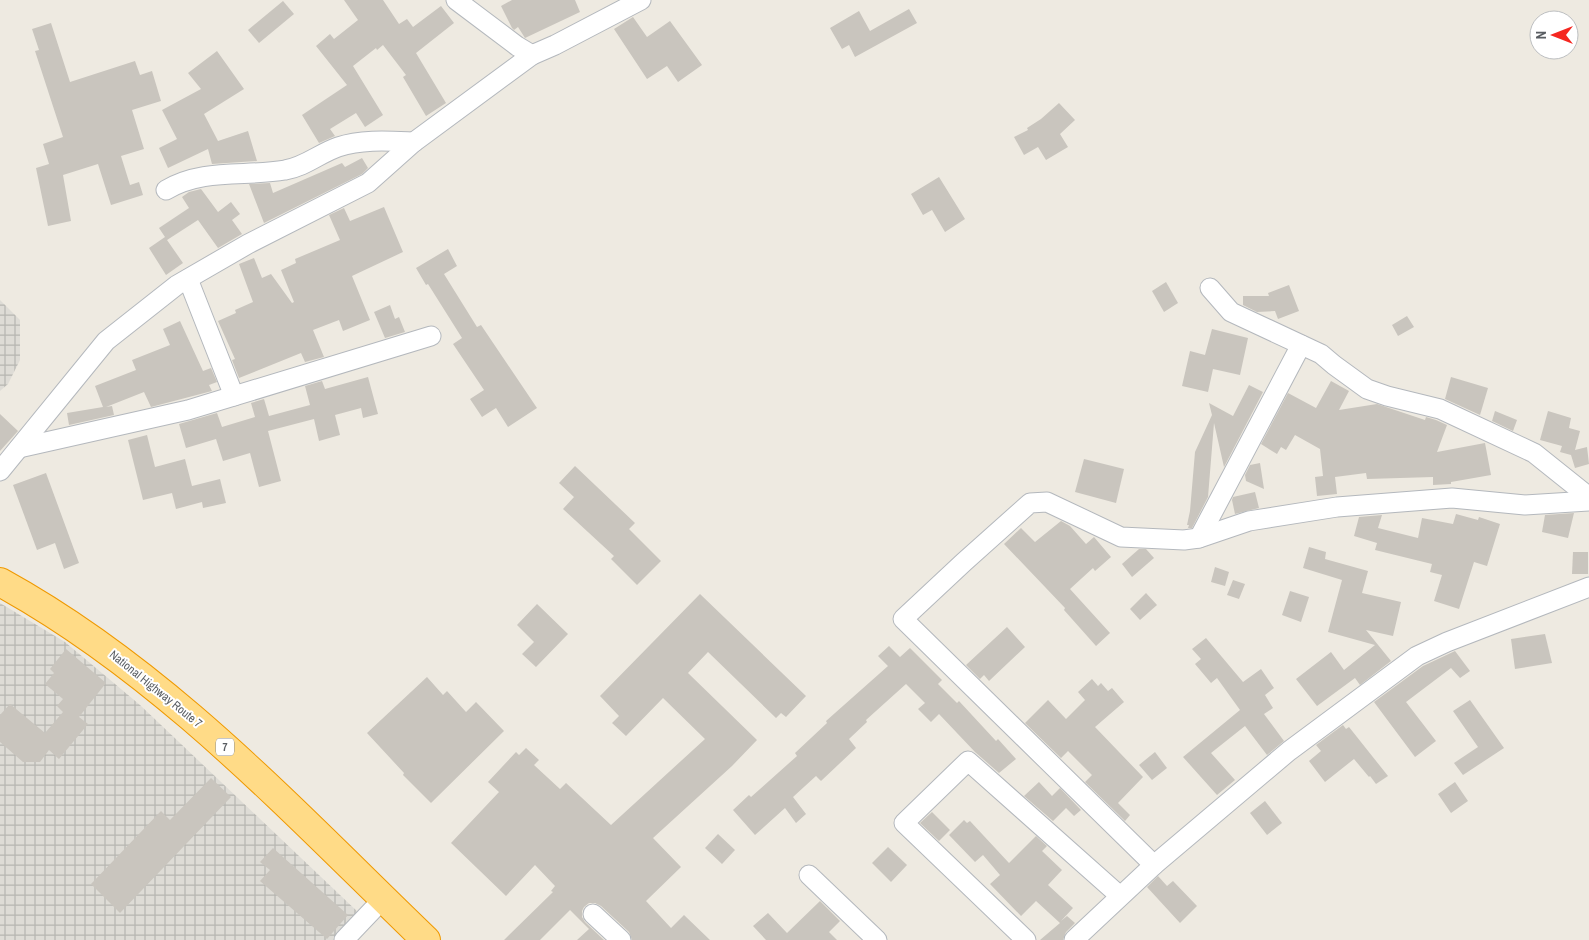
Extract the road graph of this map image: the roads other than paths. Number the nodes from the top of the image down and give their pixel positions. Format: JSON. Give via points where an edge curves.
{"nodes":[{"id":1,"x":456,"y":0,"type":"edge"},
{"id":2,"x":641,"y":0,"type":"edge"},
{"id":3,"x":532,"y":55,"type":"junction"},
{"id":4,"x":414,"y":142,"type":"junction"},
{"id":5,"x":166,"y":190,"type":"dead end"},
{"id":6,"x":188,"y":279,"type":"junction"},
{"id":7,"x":1210,"y":288,"type":"dead end"},
{"id":8,"x":431,"y":336,"type":"dead end"},
{"id":9,"x":1302,"y":345,"type":"junction"},
{"id":10,"x":234,"y":396,"type":"junction"},
{"id":11,"x":19,"y":448,"type":"junction"},
{"id":12,"x":0,"y":471,"type":"edge"},
{"id":13,"x":1589,"y":499,"type":"edge"},
{"id":14,"x":1199,"y":538,"type":"junction"},
{"id":15,"x":0,"y":582,"type":"edge"},
{"id":16,"x":1589,"y":587,"type":"edge"},
{"id":17,"x":1154,"y":865,"type":"junction"},
{"id":18,"x":809,"y":875,"type":"dead end"},
{"id":19,"x":1120,"y":896,"type":"junction"},
{"id":20,"x":384,"y":898,"type":"junction"},
{"id":21,"x":593,"y":914,"type":"dead end"},
{"id":22,"x":344,"y":940,"type":"edge"},
{"id":23,"x":426,"y":940,"type":"edge"},
{"id":24,"x":621,"y":940,"type":"edge"},
{"id":25,"x":877,"y":940,"type":"edge"},
{"id":26,"x":1026,"y":940,"type":"edge"},
{"id":27,"x":1074,"y":940,"type":"edge"}],
"edges":[{"from":1,"to":3,"type":"street"},
{"from":2,"to":3,"type":"street"},
{"from":3,"to":4,"type":"street"},
{"from":4,"to":5,"type":"street","via":[[366,141],[337,147],[288,170],[202,177],[180,182]]},
{"from":4,"to":6,"type":"street","via":[[368,183],[248,244]]},
{"from":6,"to":10,"type":"street"},
{"from":6,"to":11,"type":"street","via":[[106,341]]},
{"from":7,"to":9,"type":"street","via":[[1231,312]]},
{"from":8,"to":10,"type":"street"},
{"from":9,"to":13,"type":"street","via":[[1321,354],[1368,389],[1440,409],[1534,453]]},
{"from":9,"to":14,"type":"street"},
{"from":10,"to":11,"type":"street","via":[[188,410]]},
{"from":11,"to":12,"type":"street"},
{"from":13,"to":14,"type":"street","via":[[1525,504],[1452,498],[1337,507],[1249,521]]},
{"from":14,"to":17,"type":"street","via":[[1121,537],[1047,502],[1030,503],[903,619]]},
{"from":15,"to":20,"type":"highway","name":"National Highway Route 7","number":"7","via":[[67,622],[144,677],[211,734]]},
{"from":16,"to":17,"type":"street","via":[[1417,656],[1290,751]]},
{"from":17,"to":19,"type":"street"},
{"from":18,"to":25,"type":"street"},
{"from":19,"to":26,"type":"street","via":[[968,761],[904,824]]},
{"from":19,"to":27,"type":"street"},
{"from":20,"to":22,"type":"street"},
{"from":20,"to":23,"type":"highway","name":"National Highway Route 7","number":"7"},
{"from":21,"to":24,"type":"street"}]}
